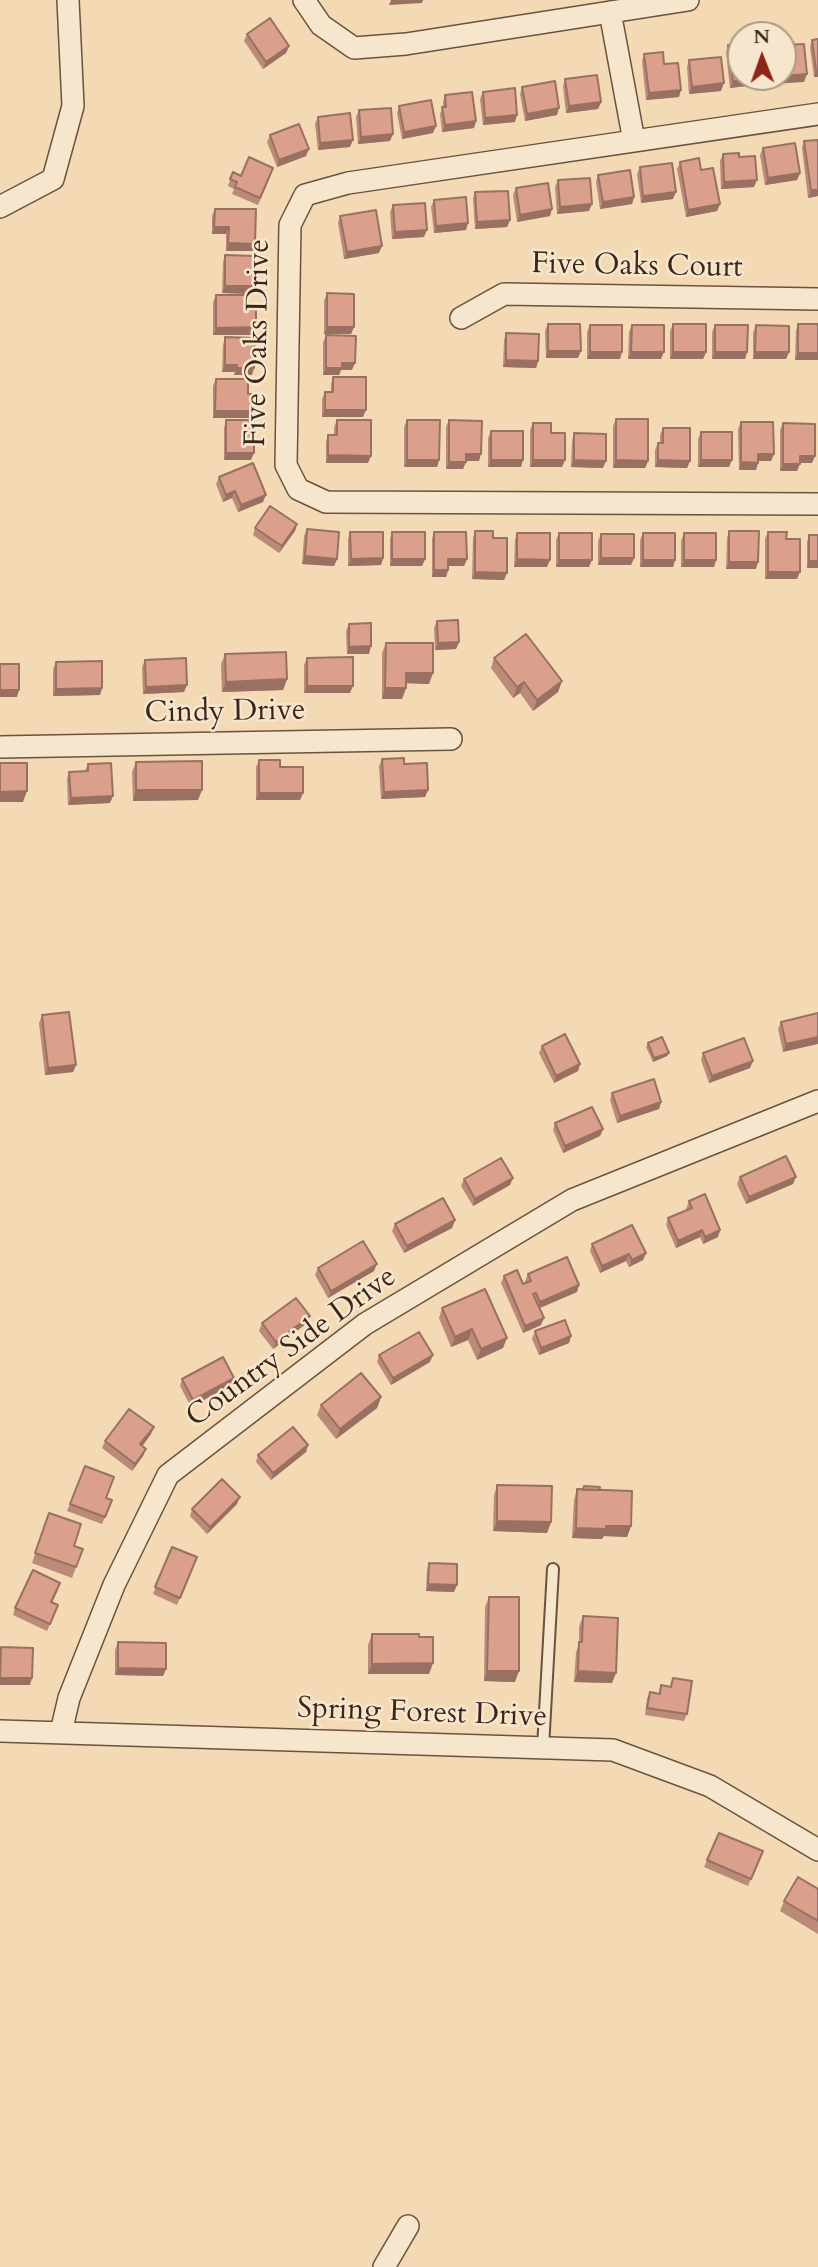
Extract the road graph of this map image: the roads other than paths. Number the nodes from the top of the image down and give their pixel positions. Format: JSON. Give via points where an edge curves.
{"nodes":[{"id":1,"x":68,"y":0,"type":"edge"},
{"id":2,"x":304,"y":0,"type":"edge"},
{"id":3,"x":688,"y":0,"type":"edge"},
{"id":4,"x":610,"y":12,"type":"junction"},
{"id":5,"x":818,"y":114,"type":"edge"},
{"id":6,"x":634,"y":141,"type":"junction"},
{"id":7,"x":0,"y":207,"type":"edge"},
{"id":8,"x":818,"y":299,"type":"edge"},
{"id":9,"x":461,"y":318,"type":"dead end"},
{"id":10,"x":818,"y":504,"type":"edge"},
{"id":11,"x":451,"y":739,"type":"dead end"},
{"id":12,"x":0,"y":747,"type":"edge"},
{"id":13,"x":818,"y":1101,"type":"edge"},
{"id":14,"x":553,"y":1569,"type":"dead end"},
{"id":15,"x":0,"y":1731,"type":"edge"},
{"id":16,"x":61,"y":1732,"type":"junction"},
{"id":17,"x":543,"y":1748,"type":"junction"},
{"id":18,"x":818,"y":1850,"type":"edge"},
{"id":19,"x":408,"y":2226,"type":"dead end"},
{"id":20,"x":384,"y":2267,"type":"edge"}],
"edges":[{"from":1,"to":7,"type":"street","via":[[73,106],[53,179]]},
{"from":2,"to":4,"type":"street","via":[[321,26],[354,48]]},
{"from":3,"to":4,"type":"street"},
{"from":4,"to":6,"type":"street"},
{"from":5,"to":6,"type":"street","name":"Five Oaks Drive"},
{"from":6,"to":10,"type":"street","name":"Five Oaks Drive","via":[[348,183],[305,195],[290,225],[286,465],[298,489],[326,502]]},
{"from":8,"to":9,"type":"street","name":"Five Oaks Court","via":[[504,294]]},
{"from":11,"to":12,"type":"street","name":"Cindy Drive"},
{"from":13,"to":16,"type":"street","name":"Country Side Drive","via":[[572,1200],[365,1324],[169,1475],[114,1585],[69,1698]]},
{"from":14,"to":17,"type":"lane"},
{"from":15,"to":16,"type":"street","name":"Spring Forest Drive"},
{"from":16,"to":17,"type":"street","name":"Spring Forest Drive"},
{"from":17,"to":18,"type":"street","name":"Spring Forest Drive","via":[[613,1750],[710,1786]]},
{"from":19,"to":20,"type":"street"}]}
